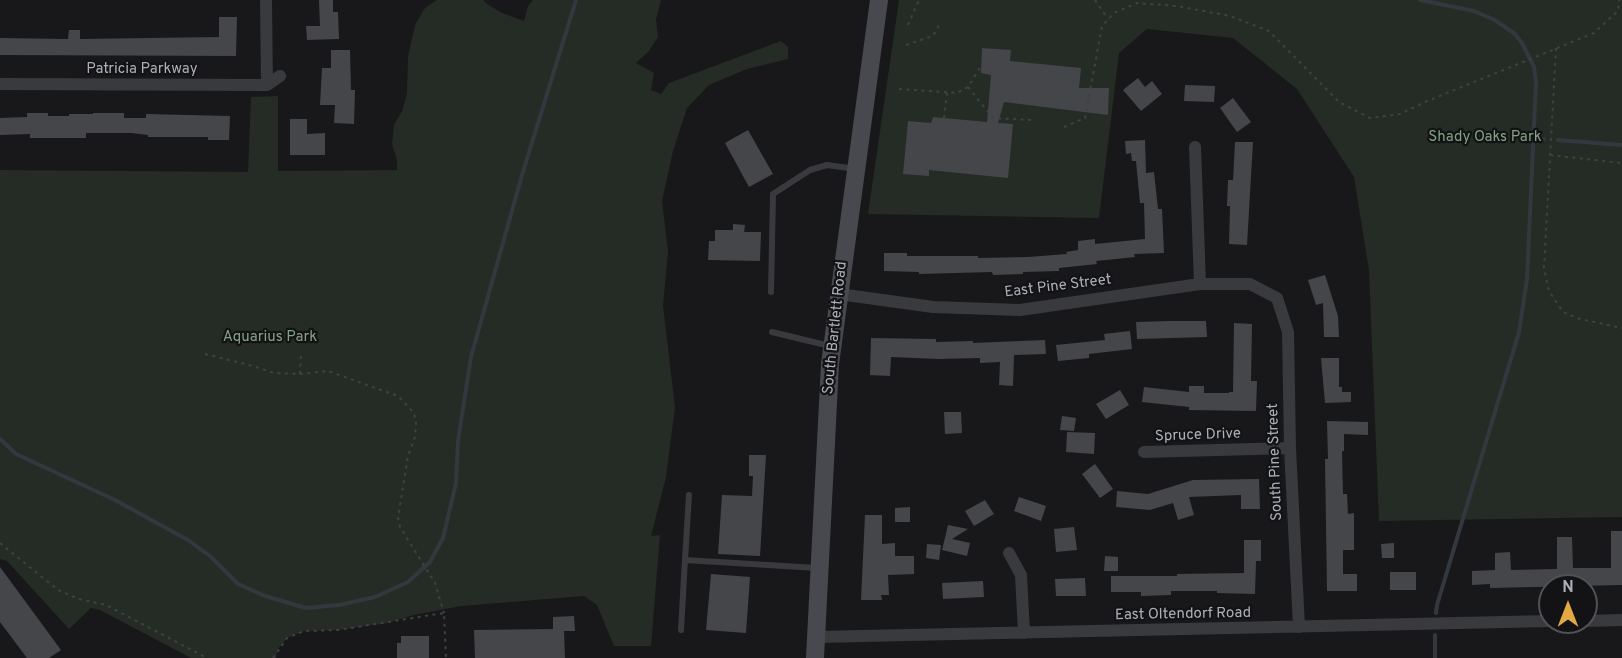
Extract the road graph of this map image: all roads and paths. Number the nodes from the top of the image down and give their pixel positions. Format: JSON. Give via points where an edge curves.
{"nodes":[{"id":1,"x":266,"y":0,"type":"edge"},
{"id":2,"x":879,"y":0,"type":"edge"},
{"id":3,"x":919,"y":0,"type":"edge"},
{"id":4,"x":1095,"y":0,"type":"edge"},
{"id":5,"x":1619,"y":0,"type":"edge"},
{"id":6,"x":1108,"y":19,"type":"junction"},
{"id":7,"x":908,"y":25,"type":"dead end"},
{"id":8,"x":939,"y":25,"type":"dead end"},
{"id":9,"x":906,"y":45,"type":"dead end"},
{"id":10,"x":1556,"y":48,"type":"junction"},
{"id":11,"x":981,"y":66,"type":"dead end"},
{"id":12,"x":280,"y":76,"type":"dead end"},
{"id":13,"x":0,"y":84,"type":"edge"},
{"id":14,"x":267,"y":85,"type":"junction"},
{"id":15,"x":968,"y":87,"type":"junction"},
{"id":16,"x":900,"y":89,"type":"dead end"},
{"id":17,"x":947,"y":92,"type":"junction"},
{"id":18,"x":944,"y":118,"type":"dead end"},
{"id":19,"x":1032,"y":120,"type":"dead end"},
{"id":20,"x":1064,"y":127,"type":"dead end"},
{"id":21,"x":1195,"y":147,"type":"dead end"},
{"id":22,"x":1550,"y":155,"type":"junction"},
{"id":23,"x":1622,"y":163,"type":"edge"},
{"id":24,"x":856,"y":170,"type":"junction"},
{"id":25,"x":1200,"y":284,"type":"junction"},
{"id":26,"x":771,"y":292,"type":"dead end"},
{"id":27,"x":839,"y":294,"type":"junction"},
{"id":28,"x":1277,"y":298,"type":"joint"},
{"id":29,"x":1622,"y":328,"type":"edge"},
{"id":30,"x":772,"y":332,"type":"dead end"},
{"id":31,"x":832,"y":347,"type":"junction"},
{"id":32,"x":205,"y":354,"type":"dead end"},
{"id":33,"x":301,"y":354,"type":"dead end"},
{"id":34,"x":300,"y":374,"type":"junction"},
{"id":35,"x":1290,"y":448,"type":"junction"},
{"id":36,"x":1144,"y":452,"type":"dead end"},
{"id":37,"x":689,"y":495,"type":"dead end"},
{"id":38,"x":0,"y":543,"type":"edge"},
{"id":39,"x":1009,"y":553,"type":"dead end"},
{"id":40,"x":685,"y":560,"type":"junction"},
{"id":41,"x":820,"y":568,"type":"junction"},
{"id":42,"x":444,"y":614,"type":"junction"},
{"id":43,"x":1622,"y":620,"type":"edge"},
{"id":44,"x":1538,"y":621,"type":"edge"},
{"id":45,"x":1598,"y":621,"type":"edge"},
{"id":46,"x":1299,"y":627,"type":"junction"},
{"id":47,"x":681,"y":630,"type":"dead end"},
{"id":48,"x":1024,"y":633,"type":"junction"},
{"id":49,"x":817,"y":637,"type":"junction"},
{"id":50,"x":207,"y":658,"type":"edge"},
{"id":51,"x":273,"y":658,"type":"edge"},
{"id":52,"x":446,"y":658,"type":"edge"},
{"id":53,"x":815,"y":658,"type":"edge"}],
"edges":[{"from":1,"to":14,"type":"street"},
{"from":2,"to":24,"type":"main road","name":"South Bartlett Road"},
{"from":3,"to":7,"type":"path"},
{"from":4,"to":6,"type":"path"},
{"from":5,"to":10,"type":"path","via":[[1618,11],[1594,33]]},
{"from":6,"to":10,"type":"path","via":[[1137,3],[1230,16],[1269,31],[1339,102],[1370,118],[1400,114]]},
{"from":6,"to":20,"type":"path","via":[[1101,26],[1085,118]]},
{"from":8,"to":9,"type":"path","via":[[933,36]]},
{"from":10,"to":22,"type":"path"},
{"from":11,"to":15,"type":"path"},
{"from":12,"to":14,"type":"street"},
{"from":13,"to":14,"type":"street","name":"Patricia Parkway"},
{"from":15,"to":17,"type":"path","via":[[957,93]]},
{"from":15,"to":19,"type":"path","via":[[993,118]]},
{"from":16,"to":17,"type":"path"},
{"from":17,"to":18,"type":"path"},
{"from":21,"to":25,"type":"street"},
{"from":22,"to":23,"type":"path"},
{"from":22,"to":29,"type":"path","via":[[1544,268],[1549,291],[1563,312]]},
{"from":24,"to":26,"type":"lane","via":[[827,165],[810,170],[773,194]]},
{"from":24,"to":27,"type":"main road","name":"South Bartlett Road"},
{"from":25,"to":27,"type":"street","name":"East Pine Street","via":[[1020,310],[933,307]]},
{"from":25,"to":28,"type":"street","name":"East Pine Street","via":[[1250,284]]},
{"from":27,"to":31,"type":"main road","name":"South Bartlett Road"},
{"from":28,"to":35,"type":"street","name":"South Pine Street","via":[[1288,332]]},
{"from":30,"to":31,"type":"lane"},
{"from":31,"to":41,"type":"main road","name":"South Bartlett Road"},
{"from":32,"to":34,"type":"path","via":[[274,373]]},
{"from":33,"to":34,"type":"path"},
{"from":34,"to":42,"type":"path","via":[[328,371],[345,376],[398,396],[414,413],[415,437],[408,456],[399,527],[435,583]]},
{"from":35,"to":36,"type":"street","name":"Spruce Drive"},
{"from":35,"to":46,"type":"street","name":"South Pine Street"},
{"from":37,"to":40,"type":"lane"},
{"from":38,"to":50,"type":"path","via":[[58,590],[106,605]]},
{"from":39,"to":48,"type":"street","via":[[1021,575]]},
{"from":40,"to":41,"type":"lane"},
{"from":40,"to":47,"type":"lane"},
{"from":41,"to":49,"type":"main road","name":"South Bartlett Road"},
{"from":42,"to":51,"type":"path","via":[[338,630],[304,631],[287,638]]},
{"from":42,"to":52,"type":"path"},
{"from":43,"to":45,"type":"street"},
{"from":44,"to":46,"type":"street","name":"East Oltendorf Road"},
{"from":46,"to":48,"type":"street","name":"East Oltendorf Road"},
{"from":48,"to":49,"type":"street","name":"East Oltendorf Road"},
{"from":49,"to":53,"type":"main road","name":"South Bartlett Road"}]}
